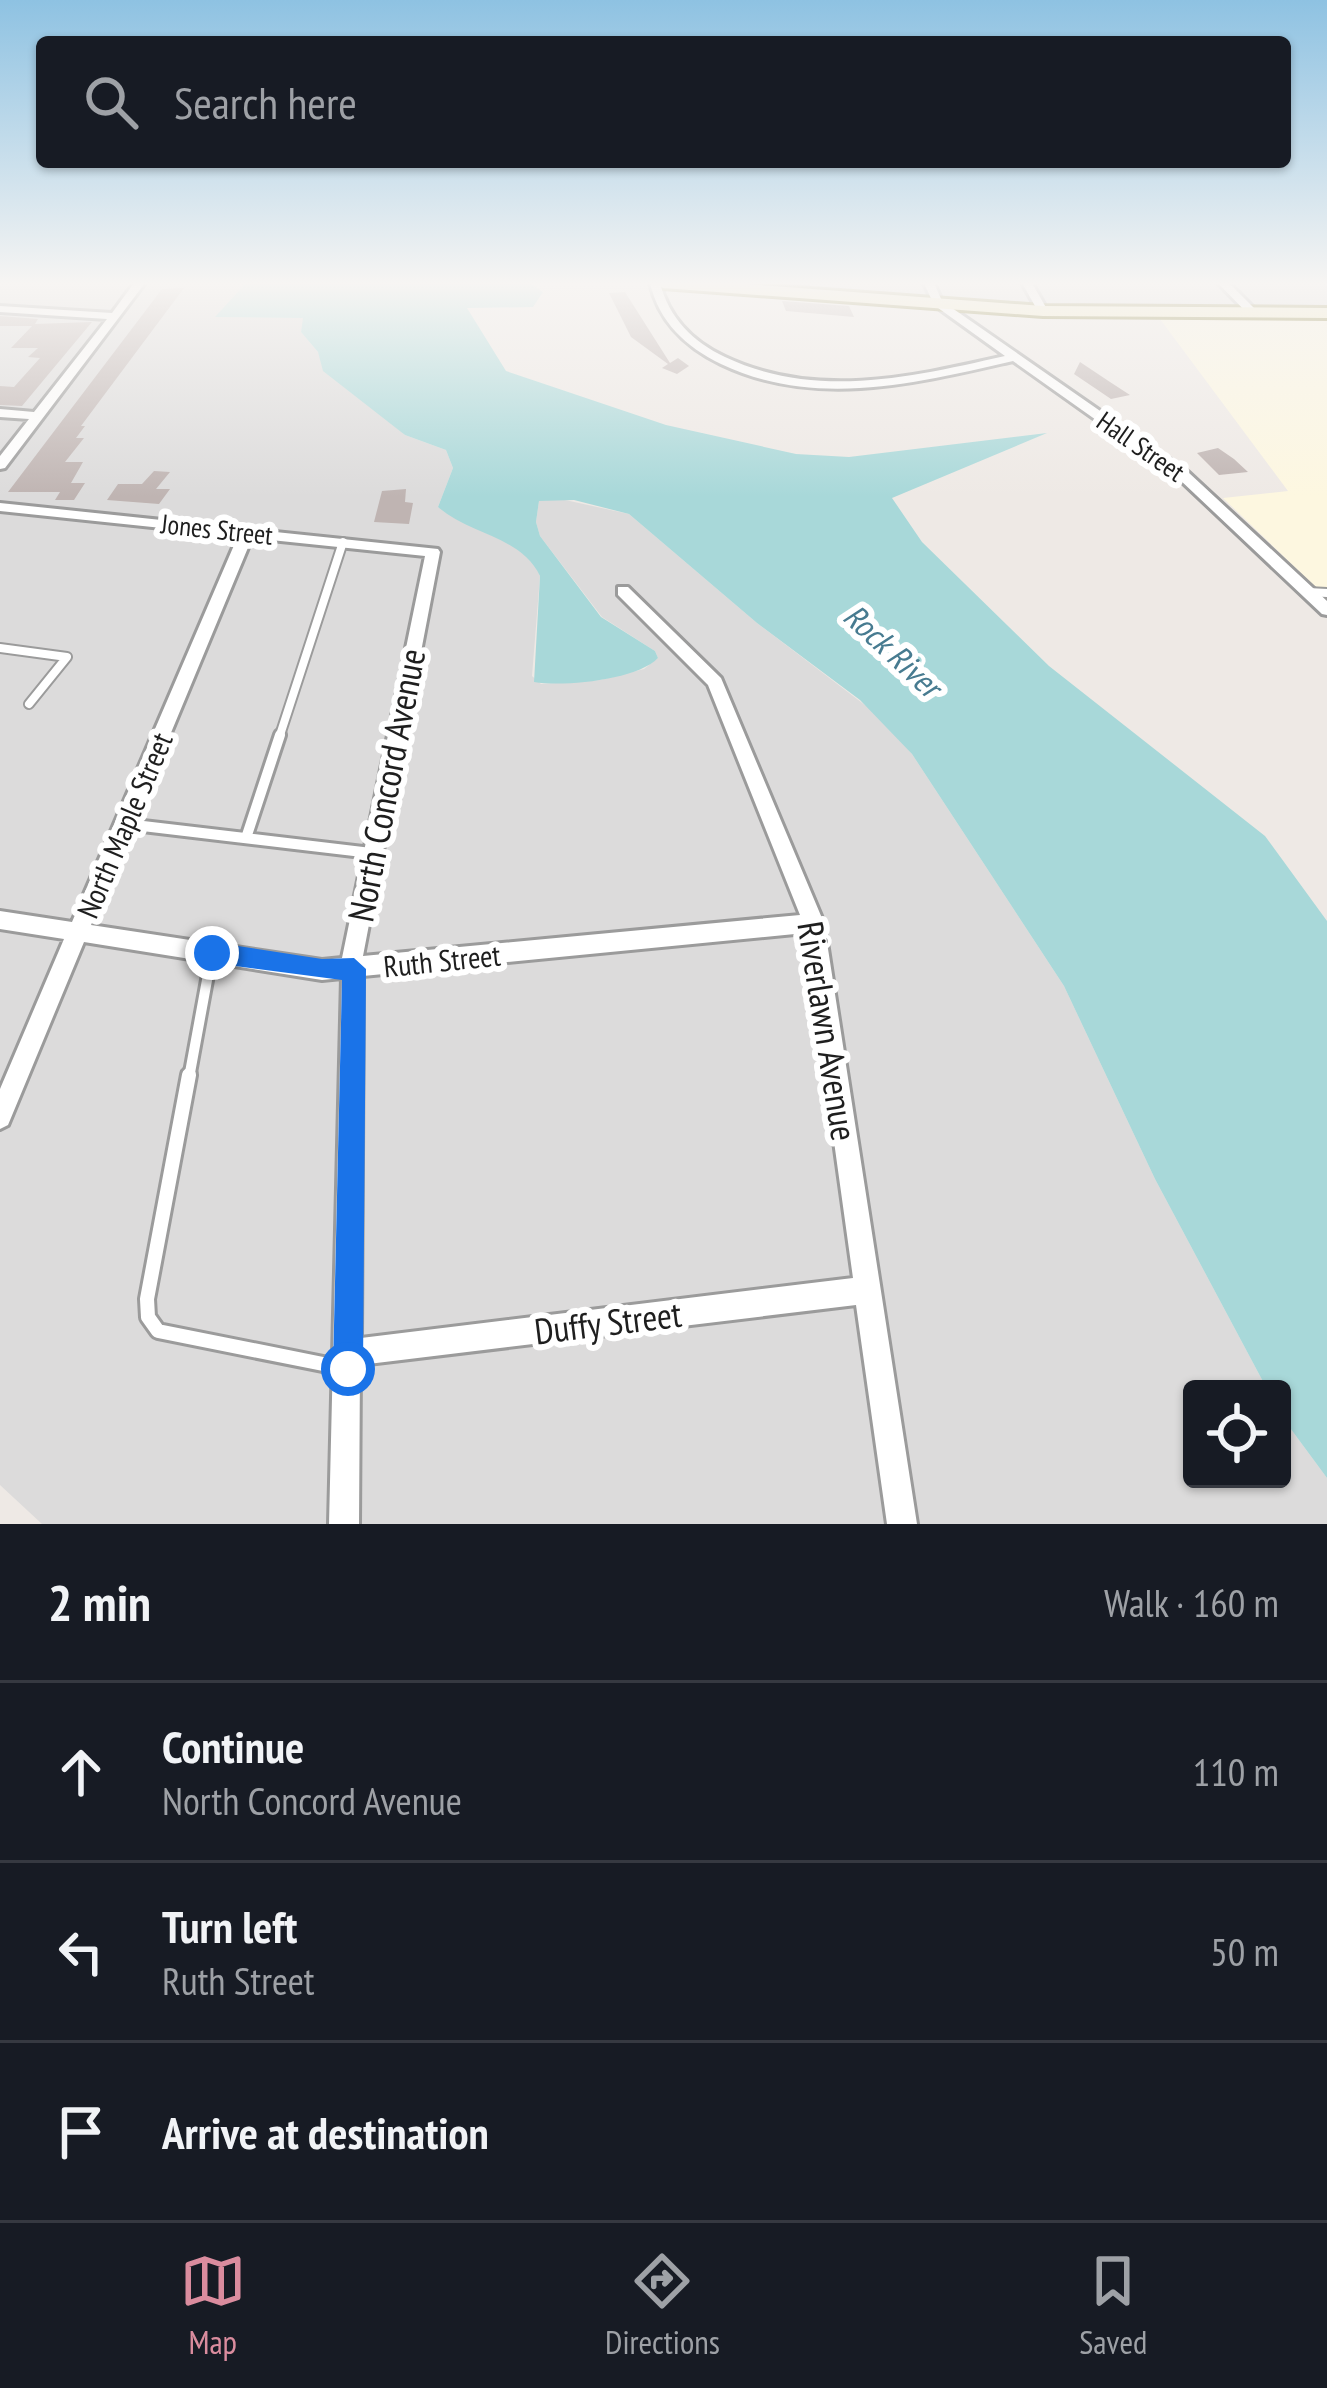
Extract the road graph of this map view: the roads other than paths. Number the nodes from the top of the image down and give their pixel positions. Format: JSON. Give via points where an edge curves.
{"nodes":[{"id":1,"x":84,"y":354,"type":"edge"},
{"id":2,"x":711,"y":354,"type":"edge"},
{"id":3,"x":1010,"y":354,"type":"edge"},
{"id":4,"x":1014,"y":357,"type":"junction"},
{"id":5,"x":0,"y":413,"type":"edge"},
{"id":6,"x":37,"y":416,"type":"junction"},
{"id":7,"x":0,"y":465,"type":"edge"},
{"id":8,"x":0,"y":508,"type":"edge"},
{"id":9,"x":247,"y":532,"type":"junction"},
{"id":10,"x":343,"y":542,"type":"junction"},
{"id":11,"x":433,"y":552,"type":"joint"},
{"id":12,"x":623,"y":590,"type":"dead end"},
{"id":13,"x":1308,"y":592,"type":"junction"},
{"id":14,"x":1327,"y":593,"type":"edge"},
{"id":15,"x":1327,"y":610,"type":"edge"},
{"id":16,"x":0,"y":648,"type":"edge"},
{"id":17,"x":29,"y":704,"type":"dead end"},
{"id":18,"x":126,"y":824,"type":"junction"},
{"id":19,"x":247,"y":838,"type":"junction"},
{"id":20,"x":371,"y":853,"type":"junction"},
{"id":21,"x":0,"y":920,"type":"edge"},
{"id":22,"x":814,"y":923,"type":"junction"},
{"id":23,"x":78,"y":932,"type":"junction"},
{"id":24,"x":212,"y":953,"type":"junction"},
{"id":25,"x":354,"y":969,"type":"junction"},
{"id":26,"x":0,"y":1117,"type":"edge"},
{"id":27,"x":867,"y":1290,"type":"junction"},
{"id":28,"x":348,"y":1361,"type":"junction"},
{"id":29,"x":344,"y":1524,"type":"edge"},
{"id":30,"x":902,"y":1524,"type":"edge"}],
"edges":[{"from":1,"to":6,"type":"street"},
{"from":2,"to":4,"type":"street","via":[[767,378],[820,387],[872,387]]},
{"from":3,"to":4,"type":"street","name":"Hall Street"},
{"from":4,"to":13,"type":"street","name":"Hall Street","via":[[1193,483]]},
{"from":5,"to":6,"type":"street"},
{"from":6,"to":7,"type":"street"},
{"from":8,"to":9,"type":"street","name":"Jones Street"},
{"from":9,"to":10,"type":"street","name":"Jones Street"},
{"from":9,"to":18,"type":"street","name":"North Maple Street"},
{"from":10,"to":11,"type":"street","name":"Jones Street"},
{"from":10,"to":19,"type":"lane"},
{"from":11,"to":20,"type":"street","name":"North Concord Avenue"},
{"from":12,"to":22,"type":"street","name":"Riverlawn Avenue","via":[[715,682]]},
{"from":13,"to":14,"type":"lane"},
{"from":13,"to":15,"type":"street","name":"Hall Street"},
{"from":16,"to":17,"type":"lane","via":[[67,657]]},
{"from":18,"to":19,"type":"lane"},
{"from":18,"to":23,"type":"street","name":"North Maple Street"},
{"from":19,"to":20,"type":"lane"},
{"from":20,"to":25,"type":"street","name":"North Concord Avenue"},
{"from":21,"to":23,"type":"street","name":"Ruth Street"},
{"from":22,"to":25,"type":"street","name":"Ruth Street"},
{"from":22,"to":27,"type":"street","name":"Riverlawn Avenue"},
{"from":23,"to":24,"type":"street","name":"Ruth Street"},
{"from":23,"to":26,"type":"street","name":"North Maple Street"},
{"from":24,"to":25,"type":"street","name":"Ruth Street"},
{"from":24,"to":28,"type":"lane","via":[[148,1317],[158,1331]]},
{"from":25,"to":28,"type":"street","name":"North Concord Avenue"},
{"from":27,"to":28,"type":"street","name":"Duffy Street"},
{"from":27,"to":30,"type":"street","name":"Riverlawn Avenue"},
{"from":28,"to":29,"type":"street","name":"North Concord Avenue"}]}
